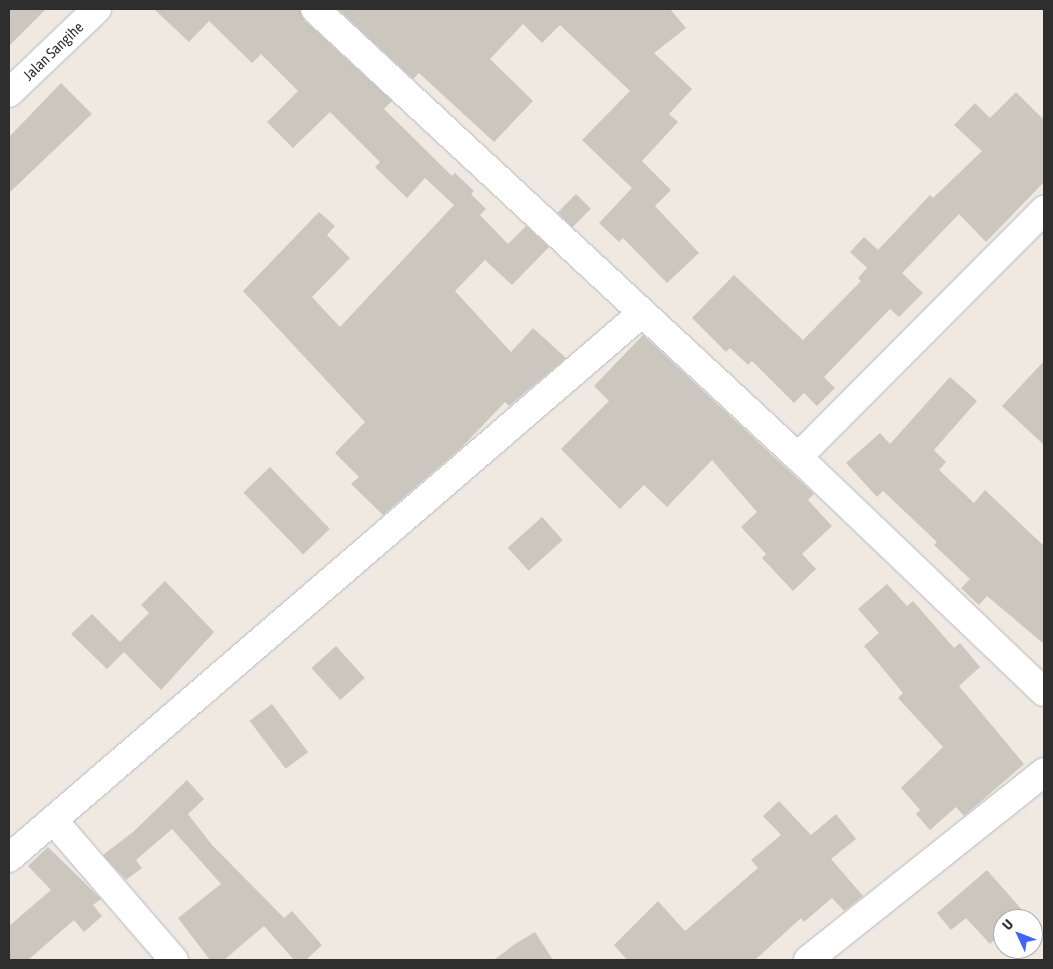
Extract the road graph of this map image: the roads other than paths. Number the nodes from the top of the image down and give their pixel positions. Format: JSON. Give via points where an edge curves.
{"nodes":[{"id":1,"x":97,"y":9,"type":"edge"},
{"id":2,"x":315,"y":9,"type":"edge"},
{"id":3,"x":9,"y":93,"type":"edge"},
{"id":4,"x":1044,"y":210,"type":"edge"},
{"id":5,"x":642,"y":313,"type":"junction"},
{"id":6,"x":798,"y":457,"type":"junction"},
{"id":7,"x":1044,"y":692,"type":"edge"},
{"id":8,"x":1044,"y":772,"type":"edge"},
{"id":9,"x":53,"y":820,"type":"junction"},
{"id":10,"x":9,"y":858,"type":"edge"},
{"id":11,"x":174,"y":960,"type":"edge"},
{"id":12,"x":808,"y":960,"type":"edge"}],
"edges":[{"from":1,"to":3,"type":"street","name":"Jalan Sangihe"},
{"from":2,"to":5,"type":"street"},
{"from":4,"to":6,"type":"street"},
{"from":5,"to":6,"type":"street"},
{"from":5,"to":9,"type":"street"},
{"from":6,"to":7,"type":"street"},
{"from":8,"to":12,"type":"street"},
{"from":9,"to":10,"type":"street"},
{"from":9,"to":11,"type":"street"}]}
